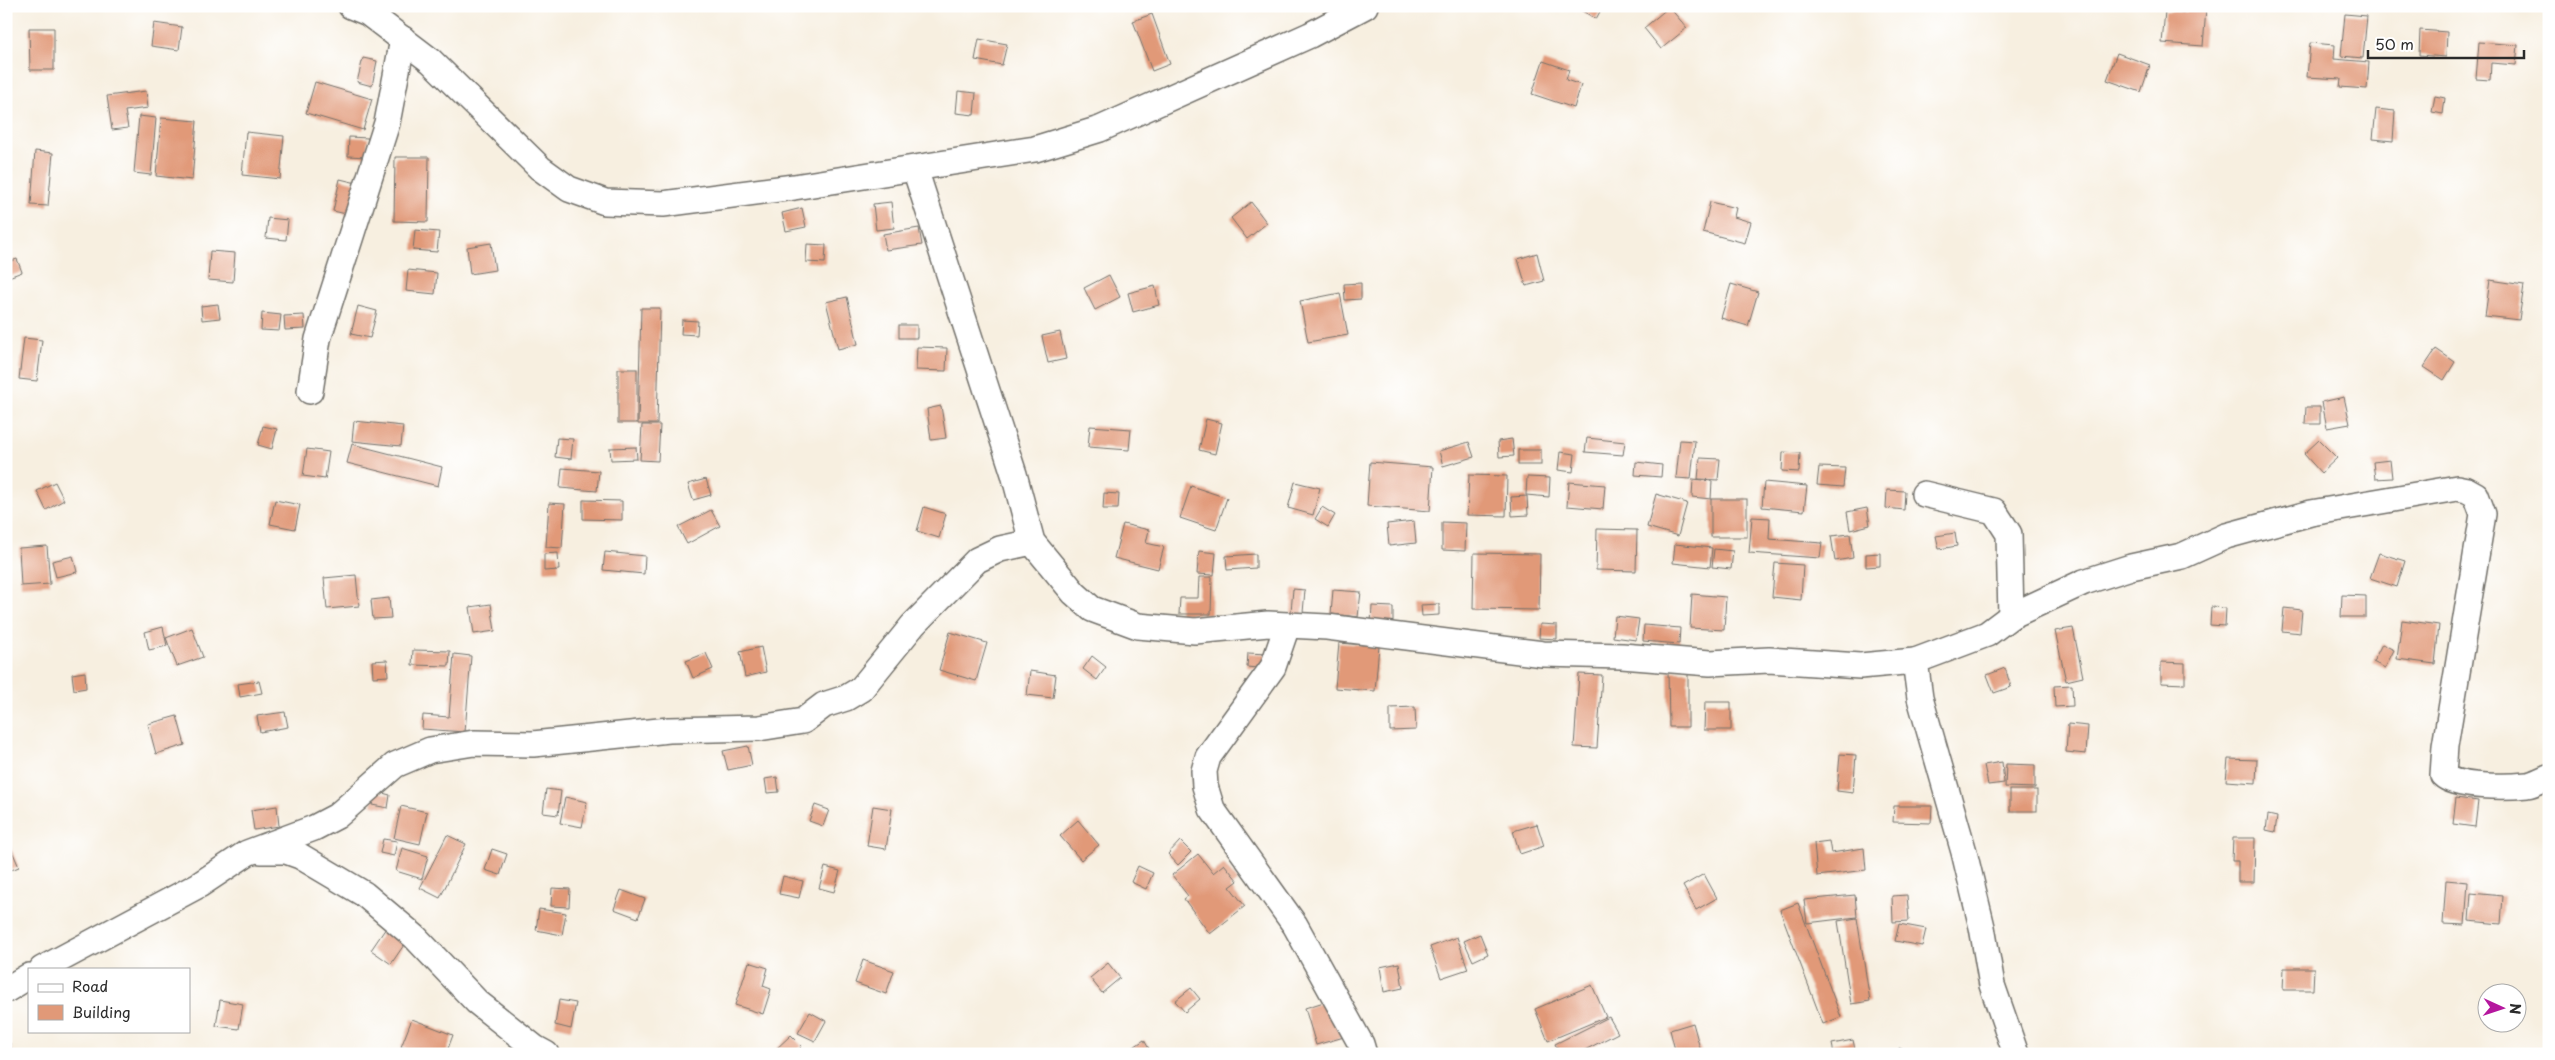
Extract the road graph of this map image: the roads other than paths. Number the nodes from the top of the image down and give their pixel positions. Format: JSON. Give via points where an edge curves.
{"nodes":[{"id":1,"x":1364,"y":6,"type":"edge"},
{"id":2,"x":363,"y":8,"type":"edge"},
{"id":3,"x":402,"y":39,"type":"junction"},
{"id":4,"x":915,"y":169,"type":"junction"},
{"id":5,"x":310,"y":391,"type":"dead end"},
{"id":6,"x":1924,"y":494,"type":"dead end"},
{"id":7,"x":1032,"y":542,"type":"junction"},
{"id":8,"x":2011,"y":616,"type":"junction"},
{"id":9,"x":1287,"y":626,"type":"junction"},
{"id":10,"x":1915,"y":661,"type":"junction"},
{"id":11,"x":2549,"y":777,"type":"edge"},
{"id":12,"x":247,"y":854,"type":"junction"},
{"id":13,"x":44,"y":968,"type":"edge"},
{"id":14,"x":28,"y":977,"type":"edge"},
{"id":15,"x":6,"y":990,"type":"edge"},
{"id":16,"x":546,"y":1054,"type":"edge"},
{"id":17,"x":1364,"y":1054,"type":"edge"},
{"id":18,"x":2016,"y":1054,"type":"edge"}],
"edges":[{"from":1,"to":4,"type":"street","via":[[1310,34],[1100,129],[1034,149]]},
{"from":2,"to":3,"type":"street"},
{"from":3,"to":4,"type":"street","via":[[431,61],[540,168],[568,189],[605,202],[663,204]]},
{"from":3,"to":5,"type":"street","via":[[387,123],[318,339]]},
{"from":4,"to":7,"type":"street","via":[[1014,474]]},
{"from":6,"to":8,"type":"street","via":[[1994,511],[2009,534]]},
{"from":7,"to":9,"type":"street","via":[[1074,593],[1092,609],[1138,626],[1195,631],[1268,624]]},
{"from":7,"to":12,"type":"street","via":[[1000,548],[977,560],[913,625],[861,689],[824,705],[803,721],[759,728],[669,730],[533,744],[474,743],[430,750],[395,766],[336,816]]},
{"from":8,"to":10,"type":"street","via":[[1987,634]]},
{"from":8,"to":11,"type":"street","via":[[2084,582],[2182,556],[2226,536],[2311,514],[2457,488],[2467,490],[2476,495],[2483,514],[2443,775],[2460,784],[2528,785]]},
{"from":9,"to":10,"type":"street","via":[[1327,627],[1543,654],[1710,662],[1769,660],[1860,666]]},
{"from":9,"to":17,"type":"street","via":[[1274,667],[1208,757],[1204,770],[1206,786],[1212,809],[1313,954]]},
{"from":10,"to":18,"type":"street","via":[[1920,698],[1982,927],[1992,986]]},
{"from":12,"to":13,"type":"street","via":[[199,885]]},
{"from":12,"to":16,"type":"street","via":[[270,850],[293,853],[364,894],[415,937],[477,1002]]},
{"from":14,"to":15,"type":"street"}]}
